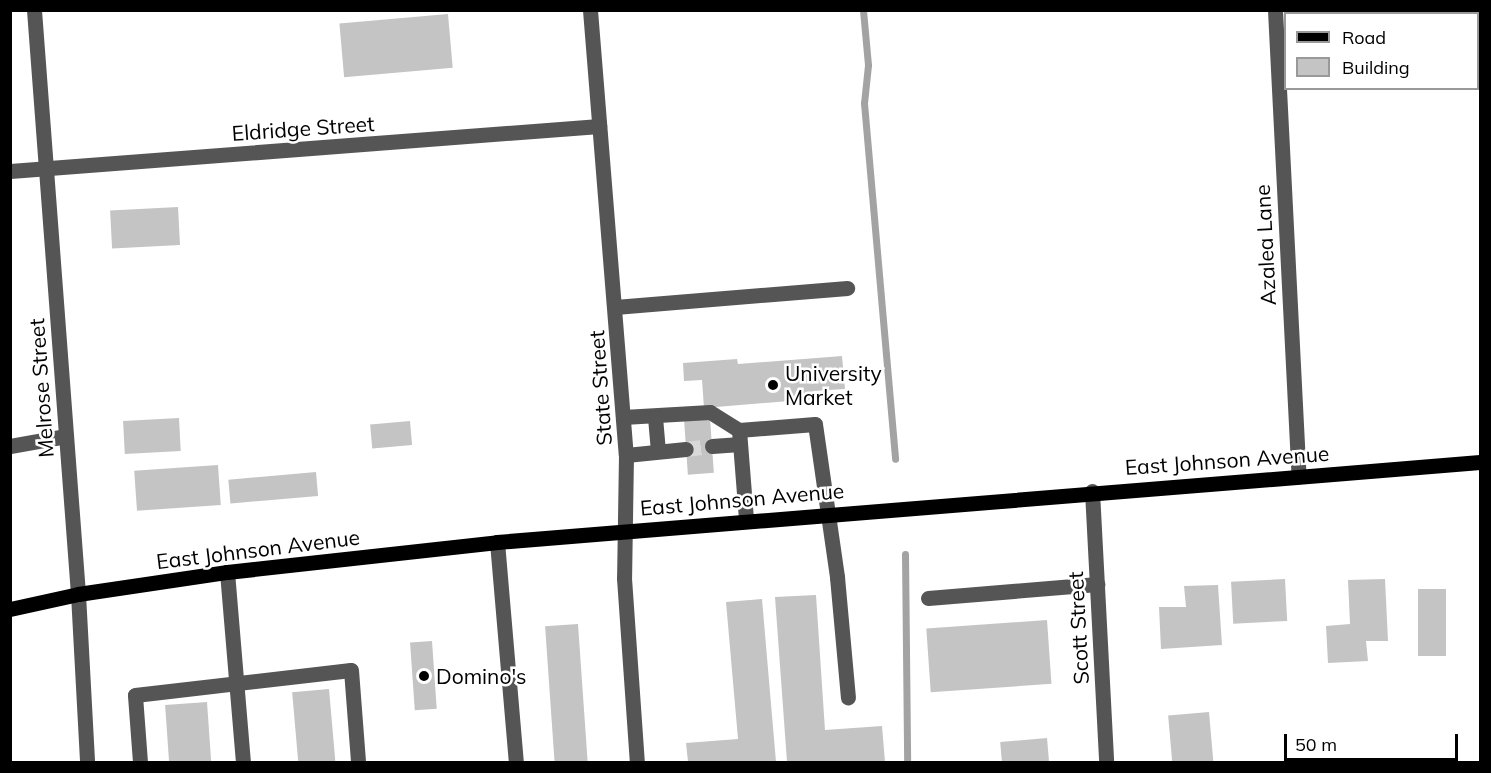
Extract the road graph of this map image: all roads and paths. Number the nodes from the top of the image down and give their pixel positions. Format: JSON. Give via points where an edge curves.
{"nodes":[{"id":1,"x":34,"y":10,"type":"edge"},
{"id":2,"x":590,"y":10,"type":"edge"},
{"id":3,"x":1275,"y":10,"type":"edge"},
{"id":4,"x":599,"y":126,"type":"junction"},
{"id":5,"x":45,"y":169,"type":"junction"},
{"id":6,"x":10,"y":171,"type":"edge"},
{"id":7,"x":847,"y":288,"type":"dead end"},
{"id":8,"x":615,"y":307,"type":"junction"},
{"id":9,"x":623,"y":417,"type":"junction"},
{"id":10,"x":655,"y":417,"type":"junction"},
{"id":11,"x":66,"y":436,"type":"junction"},
{"id":12,"x":740,"y":437,"type":"junction"},
{"id":13,"x":10,"y":446,"type":"edge"},
{"id":14,"x":712,"y":446,"type":"tunnel mouth"},
{"id":15,"x":686,"y":448,"type":"tunnel mouth"},
{"id":16,"x":658,"y":451,"type":"junction"},
{"id":17,"x":626,"y":454,"type":"junction"},
{"id":18,"x":1480,"y":462,"type":"edge"},
{"id":19,"x":1299,"y":476,"type":"junction"},
{"id":20,"x":1092,"y":492,"type":"junction"},
{"id":21,"x":827,"y":513,"type":"junction"},
{"id":22,"x":746,"y":519,"type":"junction"},
{"id":23,"x":623,"y":530,"type":"junction"},
{"id":24,"x":497,"y":542,"type":"junction"},
{"id":25,"x":227,"y":572,"type":"junction"},
{"id":26,"x":1097,"y":584,"type":"junction"},
{"id":27,"x":78,"y":594,"type":"junction"},
{"id":28,"x":928,"y":598,"type":"dead end"},
{"id":29,"x":10,"y":609,"type":"edge"},
{"id":30,"x":238,"y":682,"type":"junction"},
{"id":31,"x":848,"y":697,"type":"dead end"},
{"id":32,"x":87,"y":762,"type":"edge"},
{"id":33,"x":140,"y":762,"type":"edge"},
{"id":34,"x":243,"y":762,"type":"edge"},
{"id":35,"x":358,"y":762,"type":"edge"},
{"id":36,"x":516,"y":762,"type":"edge"},
{"id":37,"x":637,"y":762,"type":"edge"},
{"id":38,"x":1106,"y":762,"type":"edge"}],
"edges":[{"from":1,"to":5,"type":"street","name":"Melrose Street"},
{"from":2,"to":4,"type":"street","name":"State Street"},
{"from":3,"to":19,"type":"street","name":"Azalea Lane"},
{"from":4,"to":5,"type":"street","name":"Eldridge Street"},
{"from":4,"to":8,"type":"street","name":"State Street"},
{"from":5,"to":6,"type":"street","name":"Eldridge Street"},
{"from":5,"to":11,"type":"street","name":"Melrose Street"},
{"from":7,"to":8,"type":"street"},
{"from":8,"to":9,"type":"street","name":"State Street"},
{"from":9,"to":10,"type":"street"},
{"from":9,"to":17,"type":"street","name":"State Street"},
{"from":10,"to":12,"type":"street","via":[[710,412]]},
{"from":10,"to":16,"type":"street"},
{"from":11,"to":13,"type":"street"},
{"from":11,"to":27,"type":"street","name":"Melrose Street"},
{"from":12,"to":14,"type":"street"},
{"from":12,"to":21,"type":"street","via":[[815,424]]},
{"from":12,"to":22,"type":"street"},
{"from":15,"to":16,"type":"street"},
{"from":16,"to":17,"type":"street"},
{"from":17,"to":23,"type":"street","name":"State Street"},
{"from":18,"to":19,"type":"main road","name":"East Johnson Avenue"},
{"from":19,"to":20,"type":"main road","name":"East Johnson Avenue"},
{"from":20,"to":21,"type":"main road","name":"East Johnson Avenue"},
{"from":20,"to":26,"type":"street","name":"Scott Street"},
{"from":21,"to":22,"type":"main road","name":"East Johnson Avenue"},
{"from":21,"to":31,"type":"street"},
{"from":22,"to":23,"type":"main road","name":"East Johnson Avenue"},
{"from":23,"to":24,"type":"main road","name":"East Johnson Avenue"},
{"from":23,"to":37,"type":"street","name":"State Street"},
{"from":24,"to":25,"type":"main road","name":"East Johnson Avenue"},
{"from":24,"to":36,"type":"street"},
{"from":25,"to":27,"type":"main road","name":"East Johnson Avenue"},
{"from":25,"to":30,"type":"street"},
{"from":26,"to":28,"type":"street"},
{"from":26,"to":38,"type":"street","name":"Scott Street"},
{"from":27,"to":29,"type":"main road","name":"East Johnson Avenue"},
{"from":27,"to":32,"type":"street","name":"Melrose Street"},
{"from":30,"to":33,"type":"street","via":[[135,695]]},
{"from":30,"to":34,"type":"street"},
{"from":30,"to":35,"type":"street","via":[[351,670]]}]}
